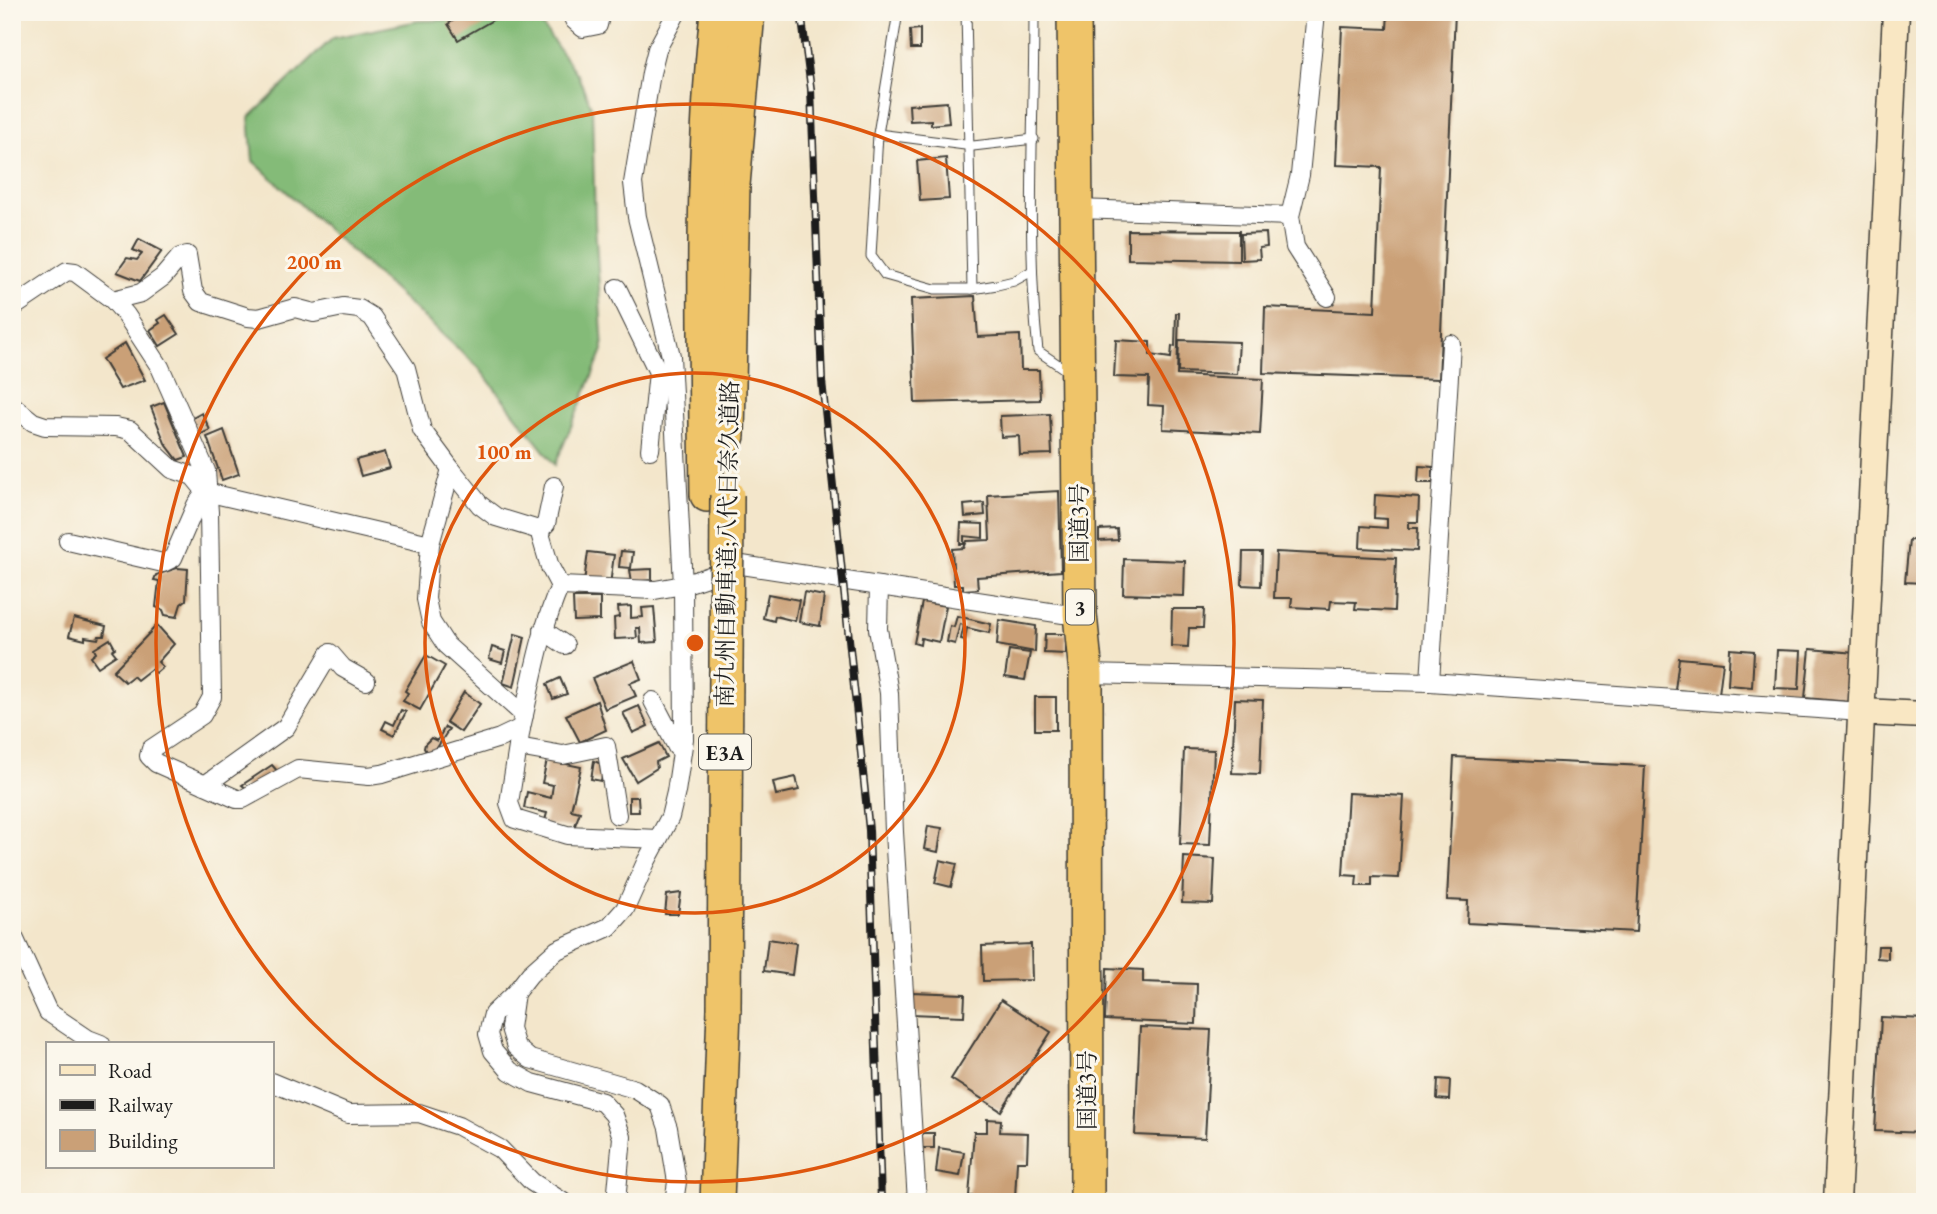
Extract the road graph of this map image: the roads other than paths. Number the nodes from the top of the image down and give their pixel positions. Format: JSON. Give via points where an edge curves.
{"nodes":[{"id":1,"x":571,"y":12,"type":"edge"},
{"id":2,"x":601,"y":12,"type":"edge"},
{"id":3,"x":717,"y":12,"type":"edge"},
{"id":4,"x":748,"y":12,"type":"edge"},
{"id":5,"x":898,"y":12,"type":"edge"},
{"id":6,"x":965,"y":12,"type":"edge"},
{"id":7,"x":1034,"y":12,"type":"edge"},
{"id":8,"x":1074,"y":12,"type":"edge"},
{"id":9,"x":1316,"y":12,"type":"edge"},
{"id":10,"x":1896,"y":12,"type":"edge"},
{"id":11,"x":675,"y":14,"type":"edge"},
{"id":12,"x":878,"y":134,"type":"junction"},
{"id":13,"x":1034,"y":139,"type":"junction"},
{"id":14,"x":969,"y":145,"type":"junction"},
{"id":15,"x":1077,"y":209,"type":"junction"},
{"id":16,"x":1290,"y":216,"type":"junction"},
{"id":17,"x":1032,"y":271,"type":"junction"},
{"id":18,"x":617,"y":288,"type":"dead end"},
{"id":19,"x":972,"y":289,"type":"junction"},
{"id":20,"x":1327,"y":297,"type":"dead end"},
{"id":21,"x":113,"y":300,"type":"junction"},
{"id":22,"x":12,"y":308,"type":"edge"},
{"id":23,"x":1451,"y":344,"type":"dead end"},
{"id":24,"x":665,"y":376,"type":"junction"},
{"id":25,"x":1078,"y":377,"type":"junction"},
{"id":26,"x":12,"y":405,"type":"edge"},
{"id":27,"x":650,"y":450,"type":"dead end"},
{"id":28,"x":451,"y":469,"type":"junction"},
{"id":29,"x":554,"y":486,"type":"dead end"},
{"id":30,"x":206,"y":492,"type":"junction"},
{"id":31,"x":717,"y":495,"type":"junction"},
{"id":32,"x":539,"y":530,"type":"junction"},
{"id":33,"x":68,"y":541,"type":"dead end"},
{"id":34,"x":430,"y":544,"type":"junction"},
{"id":35,"x":560,"y":586,"type":"junction"},
{"id":36,"x":683,"y":586,"type":"junction"},
{"id":37,"x":878,"y":586,"type":"junction"},
{"id":38,"x":1080,"y":614,"type":"junction"},
{"id":39,"x":543,"y":631,"type":"junction"},
{"id":40,"x":565,"y":645,"type":"dead end"},
{"id":41,"x":1086,"y":674,"type":"junction"},
{"id":42,"x":366,"y":681,"type":"dead end"},
{"id":43,"x":1430,"y":682,"type":"junction"},
{"id":44,"x":653,"y":701,"type":"dead end"},
{"id":45,"x":1861,"y":712,"type":"junction"},
{"id":46,"x":1925,"y":715,"type":"edge"},
{"id":47,"x":523,"y":721,"type":"junction"},
{"id":48,"x":518,"y":747,"type":"junction"},
{"id":49,"x":682,"y":751,"type":"junction"},
{"id":50,"x":205,"y":785,"type":"junction"},
{"id":51,"x":617,"y":814,"type":"dead end"},
{"id":52,"x":658,"y":839,"type":"junction"},
{"id":53,"x":12,"y":933,"type":"edge"},
{"id":54,"x":515,"y":993,"type":"junction"},
{"id":55,"x":717,"y":1009,"type":"junction"},
{"id":56,"x":96,"y":1042,"type":"edge"},
{"id":57,"x":273,"y":1083,"type":"edge"},
{"id":58,"x":564,"y":1202,"type":"edge"},
{"id":59,"x":616,"y":1202,"type":"edge"},
{"id":60,"x":674,"y":1202,"type":"edge"},
{"id":61,"x":706,"y":1202,"type":"edge"},
{"id":62,"x":717,"y":1202,"type":"edge"},
{"id":63,"x":917,"y":1202,"type":"edge"},
{"id":64,"x":1087,"y":1202,"type":"edge"},
{"id":65,"x":1836,"y":1202,"type":"edge"}],
"edges":[{"from":1,"to":2,"type":"street","via":[[583,28],[598,25]]},
{"from":3,"to":31,"type":"highway","name":"南九州自動車道;八代日奈久道路","number":"E3A","via":[[704,295]]},
{"from":4,"to":31,"type":"highway","name":"南九州自動車道;八代日奈久道路","number":"E3A","via":[[733,185]]},
{"from":5,"to":12,"type":"lane"},
{"from":6,"to":14,"type":"lane"},
{"from":7,"to":13,"type":"lane"},
{"from":8,"to":15,"type":"highway","name":"国道3号","number":"3"},
{"from":9,"to":16,"type":"street","via":[[1300,175]]},
{"from":10,"to":45,"type":"street"},
{"from":11,"to":24,"type":"street","via":[[651,73],[633,183],[671,356]]},
{"from":12,"to":14,"type":"lane"},
{"from":12,"to":19,"type":"lane","via":[[871,256],[885,275],[917,286]]},
{"from":13,"to":14,"type":"lane"},
{"from":13,"to":17,"type":"lane"},
{"from":14,"to":19,"type":"lane"},
{"from":15,"to":16,"type":"street"},
{"from":15,"to":25,"type":"highway","name":"国道3号","number":"3"},
{"from":16,"to":20,"type":"street","via":[[1295,247]]},
{"from":17,"to":19,"type":"lane","via":[[1014,281]]},
{"from":17,"to":25,"type":"lane","via":[[1038,351]]},
{"from":18,"to":24,"type":"street"},
{"from":21,"to":22,"type":"street","via":[[67,271]]},
{"from":21,"to":28,"type":"street","via":[[141,293],[187,255],[193,290],[201,302],[248,317],[295,308],[314,313],[359,309],[372,317],[406,368],[422,430]]},
{"from":21,"to":30,"type":"street","via":[[160,367],[206,471]]},
{"from":23,"to":43,"type":"street"},
{"from":24,"to":27,"type":"street"},
{"from":24,"to":36,"type":"street"},
{"from":25,"to":38,"type":"highway","name":"国道3号","number":"3"},
{"from":26,"to":30,"type":"street","via":[[45,426],[130,430],[172,469],[193,476]]},
{"from":28,"to":32,"type":"street","via":[[496,517]]},
{"from":28,"to":34,"type":"street"},
{"from":29,"to":32,"type":"street","via":[[547,524]]},
{"from":30,"to":33,"type":"street","via":[[173,558],[163,563]]},
{"from":30,"to":34,"type":"street"},
{"from":30,"to":50,"type":"street","via":[[212,697],[202,715],[151,749],[149,756]]},
{"from":31,"to":55,"type":"highway","name":"南九州自動車道;八代日奈久道路","number":"E3A","bridge":true},
{"from":32,"to":35,"type":"street"},
{"from":34,"to":47,"type":"street","via":[[426,599],[431,622],[446,645]]},
{"from":35,"to":36,"type":"street","via":[[655,590]]},
{"from":35,"to":39,"type":"street"},
{"from":36,"to":37,"type":"street","via":[[742,565]]},
{"from":36,"to":49,"type":"street"},
{"from":37,"to":38,"type":"street"},
{"from":37,"to":63,"type":"street","via":[[878,629],[889,692]]},
{"from":38,"to":41,"type":"highway","name":"国道3号","number":"3"},
{"from":39,"to":40,"type":"street"},
{"from":39,"to":47,"type":"street"},
{"from":41,"to":43,"type":"street"},
{"from":41,"to":64,"type":"highway","name":"国道3号","number":"3"},
{"from":42,"to":50,"type":"street","via":[[343,668],[330,653],[286,727]]},
{"from":43,"to":45,"type":"street"},
{"from":44,"to":49,"type":"street"},
{"from":45,"to":46,"type":"street"},
{"from":45,"to":65,"type":"street"},
{"from":47,"to":48,"type":"street"},
{"from":47,"to":50,"type":"street","via":[[500,738],[382,774],[298,769],[243,799]]},
{"from":48,"to":51,"type":"street","via":[[563,755],[606,746]]},
{"from":48,"to":52,"type":"street","via":[[509,803],[515,819],[567,835]]},
{"from":49,"to":52,"type":"street","via":[[680,806]]},
{"from":52,"to":54,"type":"street","via":[[625,909],[609,927],[557,950]]},
{"from":53,"to":56,"type":"street","via":[[48,1012]]},
{"from":54,"to":59,"type":"street","via":[[493,1014],[488,1034],[493,1051],[510,1071],[532,1083],[602,1102],[614,1115],[622,1137]]},
{"from":54,"to":60,"type":"street","via":[[510,1027],[516,1047],[530,1059],[635,1089],[660,1105],[677,1182]]},
{"from":55,"to":61,"type":"highway","name":"南九州自動車道;八代日奈久道路","number":"E3A"},
{"from":55,"to":62,"type":"highway","name":"南九州自動車道;八代日奈久道路","number":"E3A"},
{"from":57,"to":58,"type":"street","via":[[348,1114],[419,1113],[458,1126],[500,1149],[532,1182]]}]}
